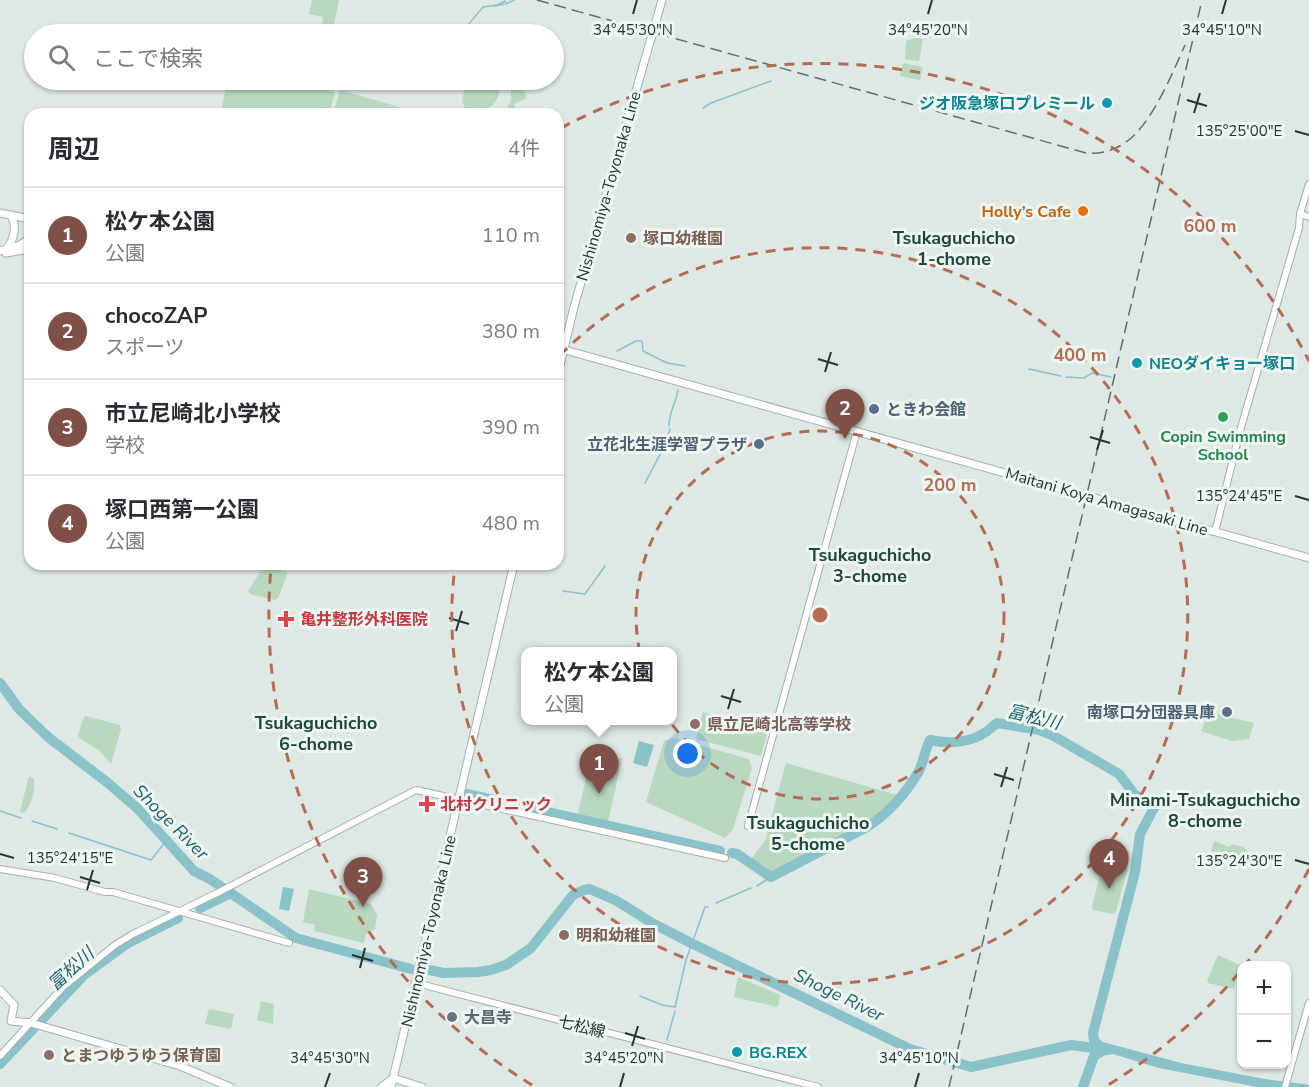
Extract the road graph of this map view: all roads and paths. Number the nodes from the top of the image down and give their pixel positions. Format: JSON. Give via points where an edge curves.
{"nodes":[{"id":1,"x":662,"y":0,"type":"edge"},
{"id":2,"x":1309,"y":184,"type":"edge"},
{"id":3,"x":0,"y":213,"type":"edge"},
{"id":4,"x":1300,"y":214,"type":"junction"},
{"id":5,"x":10,"y":215,"type":"junction"},
{"id":6,"x":1309,"y":217,"type":"edge"},
{"id":7,"x":24,"y":218,"type":"edge"},
{"id":8,"x":24,"y":242,"type":"edge"},
{"id":9,"x":24,"y":249,"type":"edge"},
{"id":10,"x":2,"y":251,"type":"edge"},
{"id":11,"x":564,"y":338,"type":"edge"},
{"id":12,"x":564,"y":349,"type":"edge"},
{"id":13,"x":856,"y":431,"type":"junction"},
{"id":14,"x":1215,"y":532,"type":"junction"},
{"id":15,"x":1309,"y":558,"type":"edge"},
{"id":16,"x":513,"y":570,"type":"edge"},
{"id":17,"x":458,"y":799,"type":"junction"},
{"id":18,"x":748,"y":826,"type":"dead end"},
{"id":19,"x":725,"y":858,"type":"dead end"},
{"id":20,"x":0,"y":869,"type":"edge"},
{"id":21,"x":180,"y":911,"type":"junction"},
{"id":22,"x":289,"y":943,"type":"dead end"},
{"id":23,"x":417,"y":980,"type":"junction"},
{"id":24,"x":0,"y":990,"type":"edge"},
{"id":25,"x":1309,"y":1003,"type":"edge"},
{"id":26,"x":31,"y":1023,"type":"junction"},
{"id":27,"x":0,"y":1056,"type":"edge"},
{"id":28,"x":393,"y":1078,"type":"junction"},
{"id":29,"x":230,"y":1087,"type":"edge"},
{"id":30,"x":382,"y":1087,"type":"edge"},
{"id":31,"x":391,"y":1087,"type":"edge"},
{"id":32,"x":422,"y":1087,"type":"edge"},
{"id":33,"x":818,"y":1087,"type":"edge"},
{"id":34,"x":1285,"y":1087,"type":"edge"}],
"edges":[{"from":1,"to":11,"type":"main road","name":"Nishinomiya-Toyonaka Line"},
{"from":2,"to":4,"type":"street"},
{"from":3,"to":5,"type":"main road"},
{"from":4,"to":6,"type":"street"},
{"from":4,"to":14,"type":"street"},
{"from":5,"to":7,"type":"main road"},
{"from":5,"to":10,"type":"main road","via":[[14,220],[12,241]]},
{"from":8,"to":10,"type":"main road"},
{"from":9,"to":10,"type":"main road"},
{"from":12,"to":13,"type":"main road","name":"Maitani Koya Amagasaki Line"},
{"from":13,"to":14,"type":"main road","name":"Maitani Koya Amagasaki Line"},
{"from":13,"to":18,"type":"street"},
{"from":14,"to":15,"type":"main road","name":"Maitani Koya Amagasaki Line"},
{"from":16,"to":17,"type":"main road","name":"Nishinomiya-Toyonaka Line"},
{"from":17,"to":19,"type":"street"},
{"from":17,"to":21,"type":"street","via":[[416,790]]},
{"from":17,"to":23,"type":"main road","name":"Nishinomiya-Toyonaka Line"},
{"from":20,"to":21,"type":"street","via":[[55,878]]},
{"from":21,"to":22,"type":"street"},
{"from":21,"to":26,"type":"street","via":[[102,954],[63,987]]},
{"from":23,"to":28,"type":"main road","name":"Nishinomiya-Toyonaka Line"},
{"from":23,"to":33,"type":"street","name":"七松線","via":[[424,985]]},
{"from":24,"to":26,"type":"main road","via":[[14,1005],[11,1021]]},
{"from":25,"to":34,"type":"street"},
{"from":26,"to":27,"type":"street"},
{"from":26,"to":29,"type":"main road","via":[[180,1066]]},
{"from":28,"to":30,"type":"main road"},
{"from":28,"to":31,"type":"main road","name":"Nishinomiya-Toyonaka Line"},
{"from":28,"to":32,"type":"main road"}]}
